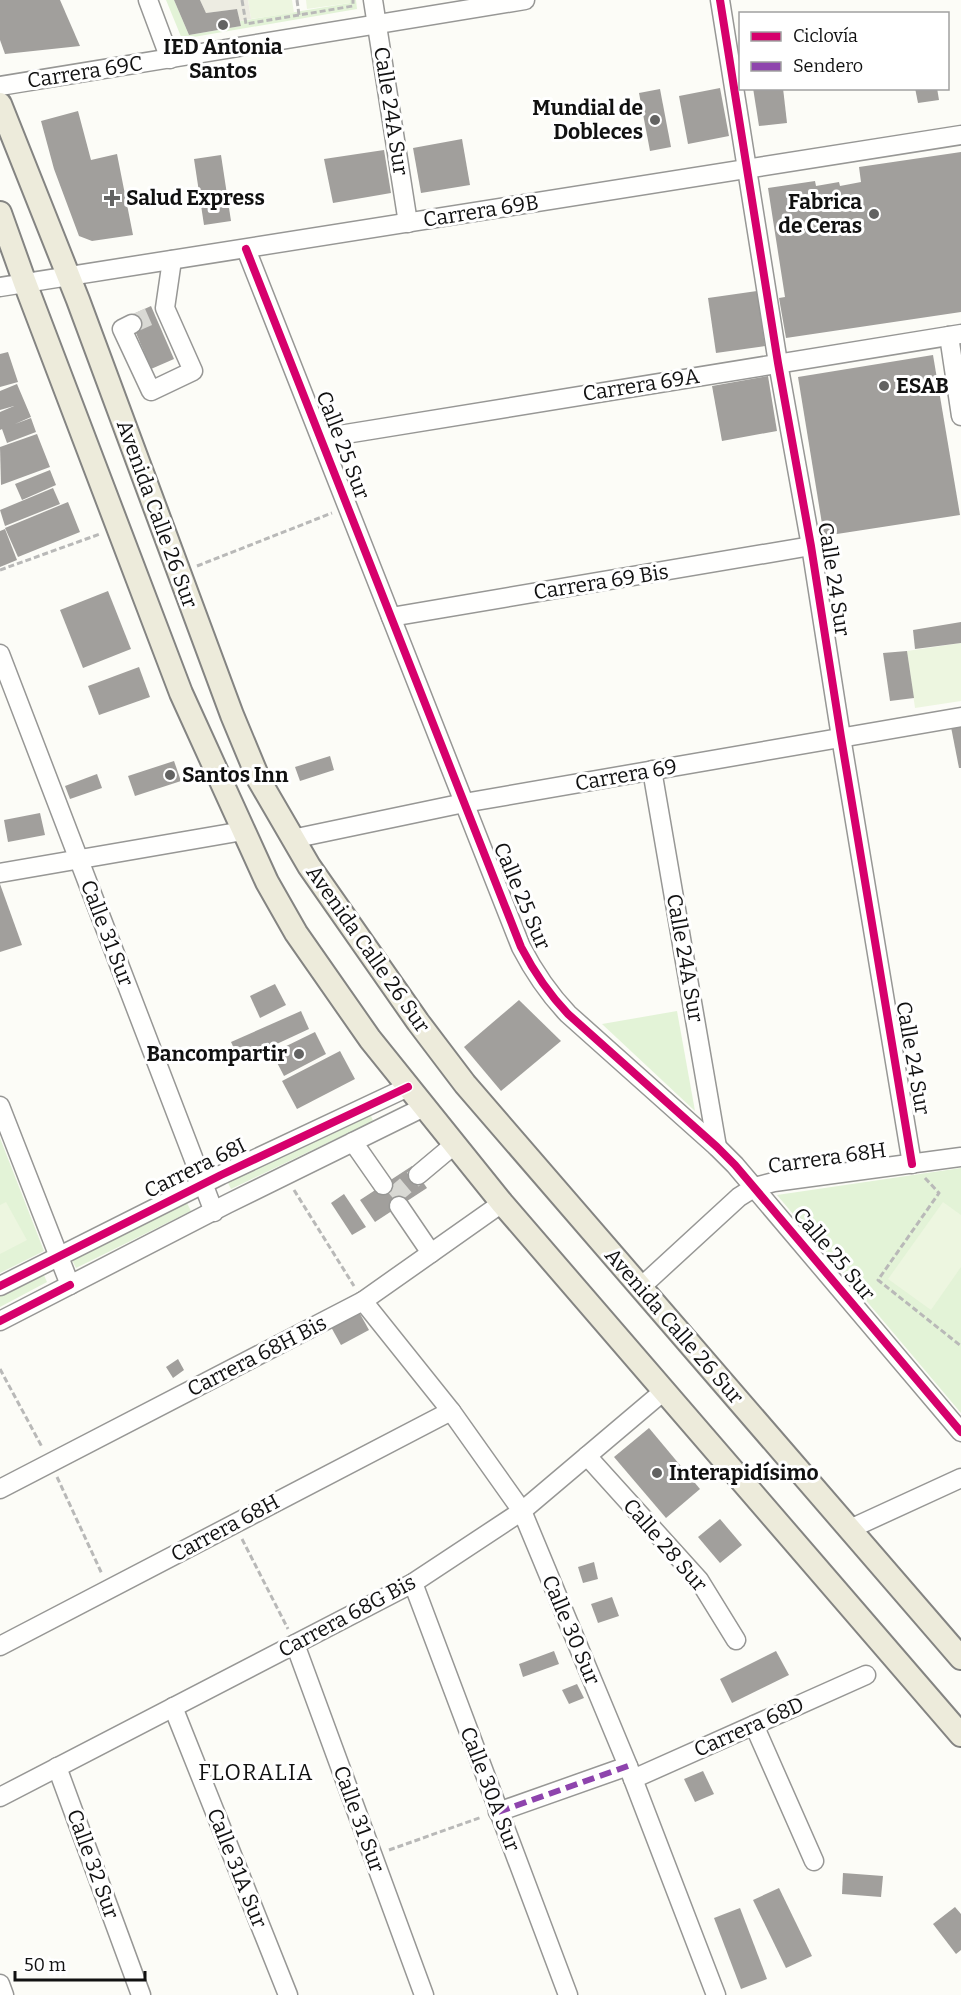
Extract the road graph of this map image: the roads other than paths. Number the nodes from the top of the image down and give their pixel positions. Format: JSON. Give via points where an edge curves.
{"nodes":[{"id":1,"x":148,"y":0,"type":"edge"},
{"id":2,"x":373,"y":0,"type":"edge"},
{"id":3,"x":525,"y":0,"type":"edge"},
{"id":4,"x":720,"y":0,"type":"edge"},
{"id":5,"x":377,"y":25,"type":"junction"},
{"id":6,"x":170,"y":58,"type":"junction"},
{"id":7,"x":0,"y":86,"type":"edge"},
{"id":8,"x":0,"y":104,"type":"edge"},
{"id":9,"x":961,"y":135,"type":"edge"},
{"id":10,"x":747,"y":169,"type":"junction"},
{"id":11,"x":0,"y":213,"type":"edge"},
{"id":12,"x":408,"y":223,"type":"junction"},
{"id":13,"x":246,"y":249,"type":"junction"},
{"id":14,"x":172,"y":260,"type":"junction"},
{"id":15,"x":68,"y":276,"type":"junction"},
{"id":16,"x":24,"y":283,"type":"junction"},
{"id":17,"x":0,"y":287,"type":"edge"},
{"id":18,"x":132,"y":324,"type":"dead end"},
{"id":19,"x":955,"y":335,"type":"edge"},
{"id":20,"x":778,"y":363,"type":"junction"},
{"id":21,"x":961,"y":416,"type":"edge"},
{"id":22,"x":321,"y":438,"type":"junction"},
{"id":23,"x":811,"y":546,"type":"junction"},
{"id":24,"x":391,"y":617,"type":"junction"},
{"id":25,"x":0,"y":654,"type":"edge"},
{"id":26,"x":5,"y":680,"type":"edge"},
{"id":27,"x":961,"y":717,"type":"edge"},
{"id":28,"x":840,"y":737,"type":"junction"},
{"id":29,"x":652,"y":770,"type":"junction"},
{"id":30,"x":464,"y":803,"type":"junction"},
{"id":31,"x":243,"y":831,"type":"junction"},
{"id":32,"x":292,"y":839,"type":"junction"},
{"id":33,"x":79,"y":860,"type":"junction"},
{"id":34,"x":0,"y":873,"type":"edge"},
{"id":35,"x":408,"y":1087,"type":"junction"},
{"id":36,"x":0,"y":1106,"type":"edge"},
{"id":37,"x":424,"y":1107,"type":"junction"},
{"id":38,"x":353,"y":1142,"type":"junction"},
{"id":39,"x":455,"y":1144,"type":"junction"},
{"id":40,"x":717,"y":1147,"type":"junction"},
{"id":41,"x":961,"y":1157,"type":"edge"},
{"id":42,"x":912,"y":1164,"type":"junction"},
{"id":43,"x":418,"y":1175,"type":"tunnel mouth"},
{"id":44,"x":203,"y":1184,"type":"junction"},
{"id":45,"x":383,"y":1185,"type":"dead end"},
{"id":46,"x":755,"y":1187,"type":"junction"},
{"id":47,"x":502,"y":1203,"type":"junction"},
{"id":48,"x":399,"y":1206,"type":"dead end"},
{"id":49,"x":214,"y":1212,"type":"junction"},
{"id":50,"x":431,"y":1253,"type":"junction"},
{"id":51,"x":59,"y":1256,"type":"junction"},
{"id":52,"x":70,"y":1285,"type":"junction"},
{"id":53,"x":0,"y":1286,"type":"edge"},
{"id":54,"x":641,"y":1287,"type":"junction"},
{"id":55,"x":363,"y":1301,"type":"junction"},
{"id":56,"x":0,"y":1321,"type":"edge"},
{"id":57,"x":665,"y":1390,"type":"junction"},
{"id":58,"x":451,"y":1411,"type":"junction"},
{"id":59,"x":961,"y":1431,"type":"edge"},
{"id":60,"x":587,"y":1456,"type":"junction"},
{"id":61,"x":961,"y":1478,"type":"edge"},
{"id":62,"x":0,"y":1489,"type":"edge"},
{"id":63,"x":522,"y":1511,"type":"junction"},
{"id":64,"x":850,"y":1529,"type":"junction"},
{"id":65,"x":412,"y":1583,"type":"junction"},
{"id":66,"x":736,"y":1640,"type":"dead end"},
{"id":67,"x":295,"y":1644,"type":"junction"},
{"id":68,"x":0,"y":1646,"type":"edge"},
{"id":69,"x":961,"y":1658,"type":"edge"},
{"id":70,"x":904,"y":1669,"type":"junction"},
{"id":71,"x":866,"y":1675,"type":"dead end"},
{"id":72,"x":173,"y":1707,"type":"junction"},
{"id":73,"x":754,"y":1725,"type":"junction"},
{"id":74,"x":961,"y":1735,"type":"edge"},
{"id":75,"x":961,"y":1749,"type":"edge"},
{"id":76,"x":57,"y":1767,"type":"junction"},
{"id":77,"x":631,"y":1773,"type":"junction"},
{"id":78,"x":0,"y":1797,"type":"edge"},
{"id":79,"x":498,"y":1812,"type":"junction"},
{"id":80,"x":813,"y":1861,"type":"dead end"},
{"id":81,"x":0,"y":1984,"type":"edge"},
{"id":82,"x":4,"y":1995,"type":"edge"},
{"id":83,"x":141,"y":1995,"type":"edge"},
{"id":84,"x":288,"y":1995,"type":"edge"},
{"id":85,"x":424,"y":1995,"type":"edge"},
{"id":86,"x":568,"y":1995,"type":"edge"},
{"id":87,"x":716,"y":1995,"type":"edge"}],
"edges":[{"from":1,"to":6,"type":"street"},
{"from":2,"to":5,"type":"street","name":"Calle 24A Sur"},
{"from":3,"to":5,"type":"street","name":"Carrera 69C"},
{"from":4,"to":10,"type":"street","name":"Calle 24 Sur"},
{"from":5,"to":6,"type":"street","name":"Carrera 69C"},
{"from":5,"to":12,"type":"street","name":"Calle 24A Sur"},
{"from":6,"to":7,"type":"street","name":"Carrera 69C"},
{"from":8,"to":15,"type":"main road","name":"Avenida Calle 26 Sur"},
{"from":9,"to":10,"type":"street","name":"Carrera 69B"},
{"from":10,"to":12,"type":"street","name":"Carrera 69B"},
{"from":10,"to":20,"type":"street","name":"Calle 24 Sur"},
{"from":11,"to":16,"type":"main road","name":"Avenida Calle 26 Sur"},
{"from":12,"to":13,"type":"street","name":"Carrera 69B"},
{"from":13,"to":14,"type":"street","name":"Carrera 69B"},
{"from":13,"to":22,"type":"street","name":"Calle 25 Sur"},
{"from":14,"to":15,"type":"street","name":"Carrera 69B"},
{"from":14,"to":18,"type":"street","via":[[160,311],[193,371],[151,391],[122,329]]},
{"from":15,"to":16,"type":"street","name":"Carrera 69B"},
{"from":15,"to":32,"type":"main road","name":"Avenida Calle 26 Sur","via":[[232,715],[259,780]]},
{"from":16,"to":17,"type":"street","name":"Carrera 69B"},
{"from":16,"to":31,"type":"main road","name":"Avenida Calle 26 Sur","via":[[181,693]]},
{"from":19,"to":20,"type":"street","name":"Carrera 69A"},
{"from":19,"to":21,"type":"street"},
{"from":20,"to":22,"type":"street","name":"Carrera 69A"},
{"from":20,"to":23,"type":"street","name":"Calle 24 Sur"},
{"from":22,"to":24,"type":"street","name":"Calle 25 Sur"},
{"from":23,"to":24,"type":"street","name":"Carrera 69 Bis"},
{"from":23,"to":28,"type":"street","name":"Calle 24 Sur"},
{"from":24,"to":30,"type":"street","name":"Calle 25 Sur"},
{"from":25,"to":26,"type":"street","name":"Calle 31 Sur"},
{"from":26,"to":33,"type":"street","name":"Calle 31 Sur"},
{"from":27,"to":28,"type":"street","name":"Carrera 69"},
{"from":28,"to":29,"type":"street","name":"Carrera 69"},
{"from":28,"to":42,"type":"street","name":"Calle 24 Sur"},
{"from":29,"to":30,"type":"street","name":"Carrera 69"},
{"from":29,"to":40,"type":"street","name":"Calle 24A Sur"},
{"from":30,"to":32,"type":"street","name":"Carrera 69"},
{"from":30,"to":40,"type":"street","name":"Calle 25 Sur","via":[[521,947],[552,997]]},
{"from":31,"to":33,"type":"street"},
{"from":31,"to":35,"type":"main road","name":"Avenida Calle 26 Sur","via":[[296,933]]},
{"from":32,"to":54,"type":"main road","name":"Avenida Calle 26 Sur","via":[[411,1013],[465,1084]]},
{"from":33,"to":34,"type":"street"},
{"from":33,"to":44,"type":"street","name":"Calle 31 Sur"},
{"from":35,"to":37,"type":"main road","name":"Avenida Calle 26 Sur"},
{"from":35,"to":44,"type":"street","name":"Carrera 68I"},
{"from":36,"to":51,"type":"street"},
{"from":37,"to":38,"type":"street"},
{"from":37,"to":39,"type":"main road","name":"Avenida Calle 26 Sur"},
{"from":38,"to":45,"type":"street"},
{"from":38,"to":49,"type":"street"},
{"from":39,"to":43,"type":"street"},
{"from":39,"to":47,"type":"main road","name":"Avenida Calle 26 Sur"},
{"from":40,"to":46,"type":"street","name":"Calle 25 Sur"},
{"from":41,"to":42,"type":"street","name":"Carrera 68H"},
{"from":42,"to":46,"type":"street","name":"Carrera 68H"},
{"from":44,"to":49,"type":"street","name":"Calle 31 Sur"},
{"from":44,"to":51,"type":"street","name":"Carrera 68I"},
{"from":46,"to":54,"type":"street","name":"Carrera 68H","via":[[739,1197]]},
{"from":46,"to":59,"type":"street","name":"Calle 25 Sur"},
{"from":47,"to":50,"type":"street","name":"Carrera 68H Bis"},
{"from":47,"to":57,"type":"main road","name":"Avenida Calle 26 Sur"},
{"from":48,"to":50,"type":"street"},
{"from":49,"to":52,"type":"street"},
{"from":50,"to":55,"type":"street","name":"Carrera 68H Bis"},
{"from":51,"to":52,"type":"street"},
{"from":51,"to":53,"type":"street","name":"Carrera 68I"},
{"from":52,"to":56,"type":"street"},
{"from":54,"to":64,"type":"main road","name":"Avenida Calle 26 Sur"},
{"from":55,"to":58,"type":"street","name":"Calle 30 Sur"},
{"from":55,"to":62,"type":"street","name":"Carrera 68H Bis"},
{"from":57,"to":60,"type":"street","name":"Carrera 68G Bis"},
{"from":57,"to":70,"type":"main road","name":"Avenida Calle 26 Sur"},
{"from":58,"to":63,"type":"street","name":"Calle 30 Sur"},
{"from":58,"to":68,"type":"street","name":"Carrera 68H"},
{"from":60,"to":63,"type":"street","name":"Carrera 68G Bis"},
{"from":60,"to":66,"type":"street","name":"Calle 28 Sur","via":[[699,1580]]},
{"from":61,"to":64,"type":"street"},
{"from":63,"to":65,"type":"street","name":"Carrera 68G Bis"},
{"from":63,"to":77,"type":"street","name":"Calle 30 Sur"},
{"from":64,"to":69,"type":"main road","name":"Avenida Calle 26 Sur"},
{"from":65,"to":67,"type":"street","name":"Carrera 68G Bis"},
{"from":65,"to":79,"type":"street","name":"Calle 30A Sur"},
{"from":67,"to":72,"type":"street","name":"Carrera 68G Bis"},
{"from":67,"to":85,"type":"street","name":"Calle 31 Sur"},
{"from":70,"to":74,"type":"main road","name":"Avenida Calle 26 Sur"},
{"from":70,"to":75,"type":"main road"},
{"from":71,"to":73,"type":"street","name":"Carrera 68D"},
{"from":72,"to":76,"type":"street","name":"Carrera 68G Bis"},
{"from":72,"to":84,"type":"street","name":"Calle 31A Sur"},
{"from":73,"to":77,"type":"street","name":"Carrera 68D"},
{"from":73,"to":80,"type":"street"},
{"from":76,"to":78,"type":"street","name":"Carrera 68G Bis"},
{"from":76,"to":83,"type":"street","name":"Calle 32 Sur"},
{"from":77,"to":79,"type":"street","name":"Carrera 68D"},
{"from":77,"to":87,"type":"street","name":"Calle 30 Sur"},
{"from":79,"to":86,"type":"street","name":"Calle 30A Sur"},
{"from":81,"to":82,"type":"street"}]}
